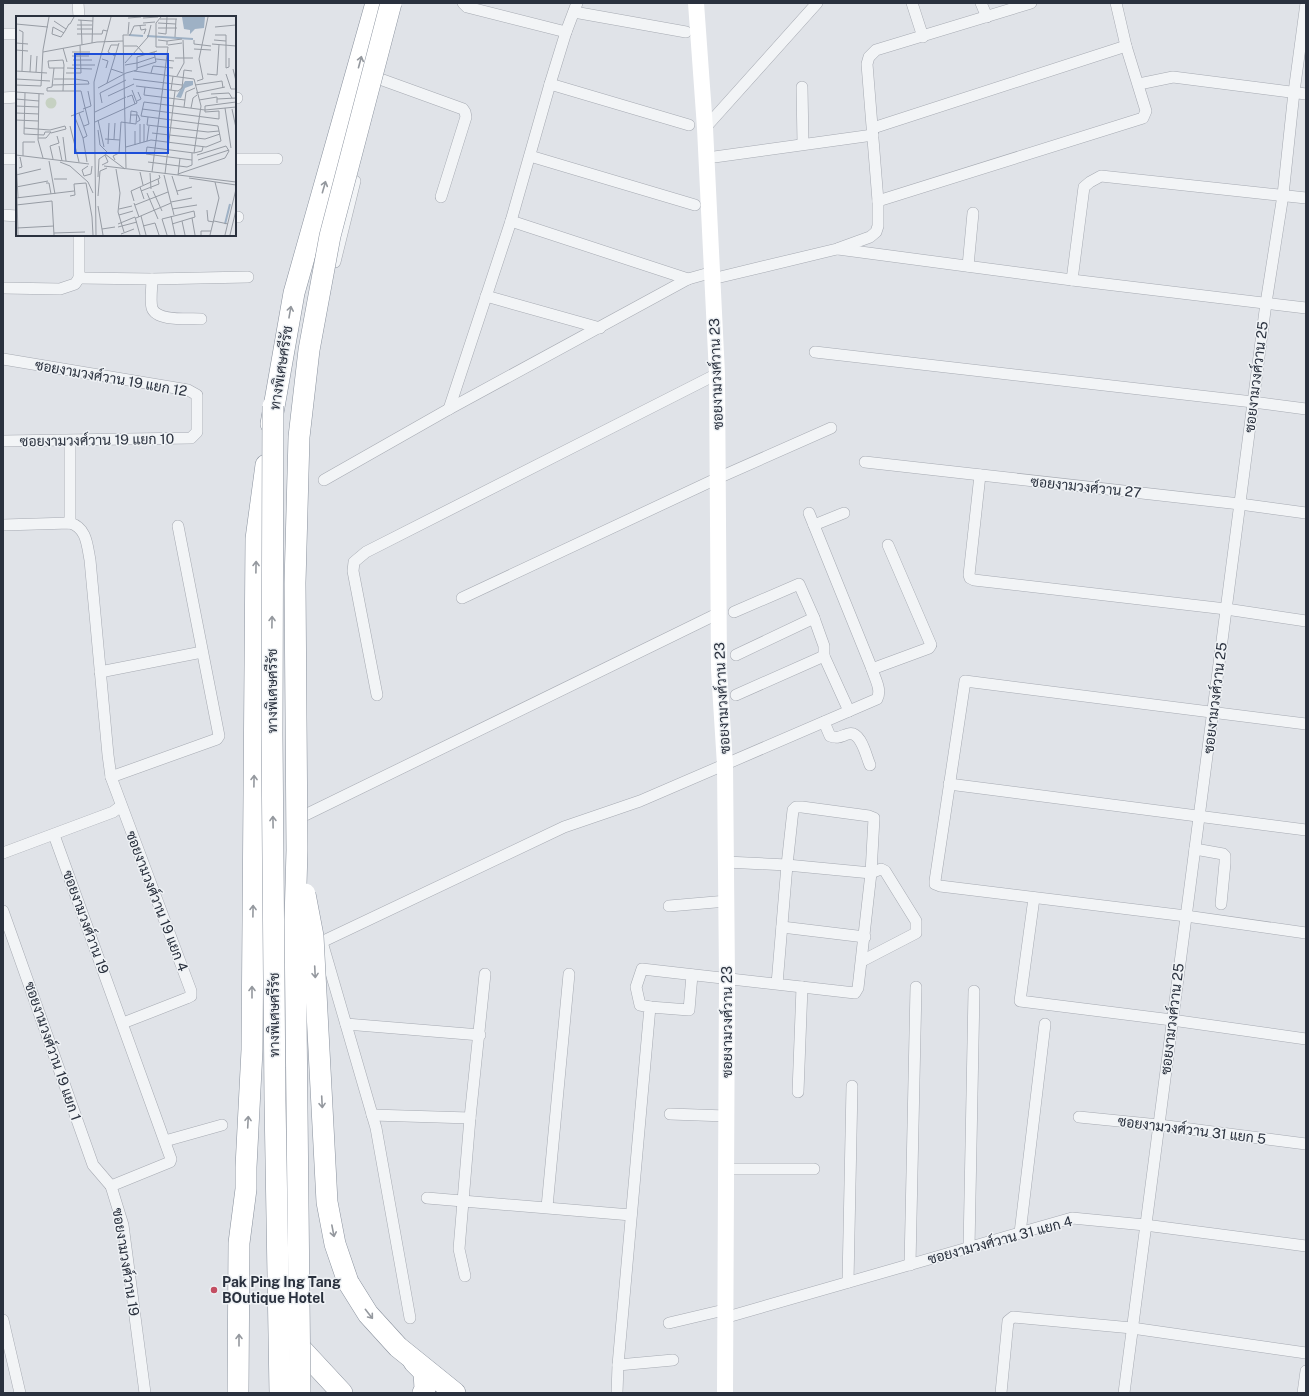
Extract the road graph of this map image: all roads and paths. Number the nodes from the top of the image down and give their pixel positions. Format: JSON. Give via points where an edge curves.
{"nodes":[{"id":1,"x":78,"y":3,"type":"edge"},
{"id":2,"x":376,"y":3,"type":"edge"},
{"id":3,"x":391,"y":3,"type":"edge"},
{"id":4,"x":398,"y":3,"type":"edge"},
{"id":5,"x":463,"y":3,"type":"edge"},
{"id":6,"x":696,"y":3,"type":"edge"},
{"id":7,"x":817,"y":3,"type":"edge"},
{"id":8,"x":912,"y":3,"type":"edge"},
{"id":9,"x":981,"y":3,"type":"edge"},
{"id":10,"x":1031,"y":3,"type":"edge"},
{"id":11,"x":1116,"y":3,"type":"edge"},
{"id":12,"x":1306,"y":3,"type":"edge"},
{"id":13,"x":575,"y":8,"type":"edge"},
{"id":14,"x":79,"y":16,"type":"edge"},
{"id":15,"x":987,"y":17,"type":"junction"},
{"id":16,"x":566,"y":32,"type":"junction"},
{"id":17,"x":686,"y":32,"type":"dead end"},
{"id":18,"x":3,"y":34,"type":"edge"},
{"id":19,"x":16,"y":34,"type":"edge"},
{"id":20,"x":923,"y":37,"type":"junction"},
{"id":21,"x":1126,"y":46,"type":"junction"},
{"id":22,"x":380,"y":79,"type":"junction"},
{"id":23,"x":550,"y":84,"type":"junction"},
{"id":24,"x":1138,"y":84,"type":"junction"},
{"id":25,"x":802,"y":87,"type":"dead end"},
{"id":26,"x":1294,"y":92,"type":"junction"},
{"id":27,"x":1306,"y":94,"type":"edge"},
{"id":28,"x":3,"y":98,"type":"edge"},
{"id":29,"x":16,"y":98,"type":"edge"},
{"id":30,"x":689,"y":125,"type":"dead end"},
{"id":31,"x":705,"y":128,"type":"junction"},
{"id":32,"x":873,"y":132,"type":"junction"},
{"id":33,"x":803,"y":144,"type":"junction"},
{"id":34,"x":530,"y":156,"type":"junction"},
{"id":35,"x":707,"y":158,"type":"junction"},
{"id":36,"x":3,"y":159,"type":"edge"},
{"id":37,"x":16,"y":159,"type":"edge"},
{"id":38,"x":236,"y":159,"type":"edge"},
{"id":39,"x":278,"y":159,"type":"dead end"},
{"id":40,"x":1283,"y":195,"type":"junction"},
{"id":41,"x":441,"y":197,"type":"dead end"},
{"id":42,"x":1306,"y":198,"type":"edge"},
{"id":43,"x":878,"y":201,"type":"junction"},
{"id":44,"x":695,"y":205,"type":"dead end"},
{"id":45,"x":974,"y":213,"type":"dead end"},
{"id":46,"x":3,"y":216,"type":"edge"},
{"id":47,"x":16,"y":216,"type":"edge"},
{"id":48,"x":512,"y":221,"type":"junction"},
{"id":49,"x":79,"y":236,"type":"edge"},
{"id":50,"x":837,"y":249,"type":"junction"},
{"id":51,"x":968,"y":266,"type":"junction"},
{"id":52,"x":712,"y":276,"type":"junction"},
{"id":53,"x":248,"y":277,"type":"dead end"},
{"id":54,"x":79,"y":278,"type":"junction"},
{"id":55,"x":152,"y":279,"type":"junction"},
{"id":56,"x":688,"y":279,"type":"junction"},
{"id":57,"x":1072,"y":280,"type":"junction"},
{"id":58,"x":3,"y":288,"type":"edge"},
{"id":59,"x":486,"y":296,"type":"junction"},
{"id":60,"x":1266,"y":303,"type":"junction"},
{"id":61,"x":1306,"y":308,"type":"edge"},
{"id":62,"x":202,"y":318,"type":"dead end"},
{"id":63,"x":600,"y":328,"type":"junction"},
{"id":64,"x":815,"y":352,"type":"dead end"},
{"id":65,"x":3,"y":359,"type":"edge"},
{"id":66,"x":717,"y":374,"type":"junction"},
{"id":67,"x":1253,"y":402,"type":"junction"},
{"id":68,"x":273,"y":406,"type":"junction"},
{"id":69,"x":448,"y":409,"type":"junction"},
{"id":70,"x":1306,"y":409,"type":"edge"},
{"id":71,"x":831,"y":428,"type":"dead end"},
{"id":72,"x":191,"y":438,"type":"joint"},
{"id":73,"x":3,"y":441,"type":"edge"},
{"id":74,"x":70,"y":441,"type":"junction"},
{"id":75,"x":865,"y":462,"type":"dead end"},
{"id":76,"x":980,"y":476,"type":"junction"},
{"id":77,"x":718,"y":478,"type":"junction"},
{"id":78,"x":324,"y":480,"type":"dead end"},
{"id":79,"x":1240,"y":504,"type":"junction"},
{"id":80,"x":809,"y":513,"type":"dead end"},
{"id":81,"x":844,"y":513,"type":"dead end"},
{"id":82,"x":1306,"y":513,"type":"edge"},
{"id":83,"x":3,"y":524,"type":"edge"},
{"id":84,"x":70,"y":524,"type":"junction"},
{"id":85,"x":814,"y":525,"type":"junction"},
{"id":86,"x":178,"y":526,"type":"dead end"},
{"id":87,"x":888,"y":545,"type":"dead end"},
{"id":88,"x":462,"y":598,"type":"dead end"},
{"id":89,"x":1226,"y":609,"type":"junction"},
{"id":90,"x":726,"y":612,"type":"junction"},
{"id":91,"x":814,"y":618,"type":"junction"},
{"id":92,"x":1306,"y":621,"type":"edge"},
{"id":93,"x":202,"y":652,"type":"junction"},
{"id":94,"x":736,"y":655,"type":"dead end"},
{"id":95,"x":824,"y":656,"type":"junction"},
{"id":96,"x":872,"y":669,"type":"junction"},
{"id":97,"x":100,"y":672,"type":"junction"},
{"id":98,"x":377,"y":695,"type":"dead end"},
{"id":99,"x":736,"y":695,"type":"dead end"},
{"id":100,"x":849,"y":711,"type":"junction"},
{"id":101,"x":1213,"y":712,"type":"junction"},
{"id":102,"x":824,"y":722,"type":"junction"},
{"id":103,"x":1306,"y":724,"type":"edge"},
{"id":104,"x":725,"y":765,"type":"junction"},
{"id":105,"x":870,"y":765,"type":"dead end"},
{"id":106,"x":111,"y":777,"type":"junction"},
{"id":107,"x":949,"y":784,"type":"junction"},
{"id":108,"x":121,"y":806,"type":"junction"},
{"id":109,"x":1199,"y":816,"type":"junction"},
{"id":110,"x":287,"y":824,"type":"junction"},
{"id":111,"x":1306,"y":830,"type":"edge"},
{"id":112,"x":54,"y":835,"type":"junction"},
{"id":113,"x":1195,"y":849,"type":"junction"},
{"id":114,"x":297,"y":850,"type":"junction"},
{"id":115,"x":3,"y":853,"type":"edge"},
{"id":116,"x":726,"y":862,"type":"junction"},
{"id":117,"x":787,"y":865,"type":"junction"},
{"id":118,"x":871,"y":873,"type":"junction"},
{"id":119,"x":1034,"y":898,"type":"junction"},
{"id":120,"x":727,"y":901,"type":"junction"},
{"id":121,"x":1221,"y":904,"type":"dead end"},
{"id":122,"x":670,"y":906,"type":"dead end"},
{"id":123,"x":3,"y":911,"type":"edge"},
{"id":124,"x":1186,"y":916,"type":"junction"},
{"id":125,"x":782,"y":927,"type":"junction"},
{"id":126,"x":1306,"y":933,"type":"edge"},
{"id":127,"x":865,"y":936,"type":"junction"},
{"id":128,"x":322,"y":942,"type":"junction"},
{"id":129,"x":285,"y":958,"type":"junction"},
{"id":130,"x":862,"y":961,"type":"junction"},
{"id":131,"x":485,"y":974,"type":"dead end"},
{"id":132,"x":569,"y":974,"type":"dead end"},
{"id":133,"x":692,"y":975,"type":"junction"},
{"id":134,"x":727,"y":979,"type":"junction"},
{"id":135,"x":777,"y":984,"type":"junction"},
{"id":136,"x":802,"y":987,"type":"junction"},
{"id":137,"x":916,"y":987,"type":"dead end"},
{"id":138,"x":974,"y":991,"type":"dead end"},
{"id":139,"x":650,"y":1007,"type":"junction"},
{"id":140,"x":1172,"y":1020,"type":"junction"},
{"id":141,"x":123,"y":1023,"type":"junction"},
{"id":142,"x":346,"y":1024,"type":"junction"},
{"id":143,"x":1045,"y":1024,"type":"dead end"},
{"id":144,"x":480,"y":1035,"type":"junction"},
{"id":145,"x":1306,"y":1039,"type":"edge"},
{"id":146,"x":852,"y":1086,"type":"dead end"},
{"id":147,"x":798,"y":1092,"type":"dead end"},
{"id":148,"x":372,"y":1114,"type":"junction"},
{"id":149,"x":670,"y":1114,"type":"dead end"},
{"id":150,"x":726,"y":1116,"type":"junction"},
{"id":151,"x":1079,"y":1117,"type":"dead end"},
{"id":152,"x":470,"y":1118,"type":"junction"},
{"id":153,"x":222,"y":1125,"type":"dead end"},
{"id":154,"x":1159,"y":1125,"type":"junction"},
{"id":155,"x":165,"y":1141,"type":"junction"},
{"id":156,"x":1306,"y":1144,"type":"edge"},
{"id":157,"x":247,"y":1147,"type":"junction"},
{"id":158,"x":283,"y":1155,"type":"junction"},
{"id":159,"x":726,"y":1168,"type":"junction"},
{"id":160,"x":814,"y":1169,"type":"dead end"},
{"id":161,"x":111,"y":1186,"type":"junction"},
{"id":162,"x":248,"y":1191,"type":"junction"},
{"id":163,"x":427,"y":1198,"type":"dead end"},
{"id":164,"x":463,"y":1201,"type":"junction"},
{"id":165,"x":547,"y":1207,"type":"junction"},
{"id":166,"x":631,"y":1215,"type":"junction"},
{"id":167,"x":1145,"y":1225,"type":"junction"},
{"id":168,"x":1020,"y":1233,"type":"junction"},
{"id":169,"x":1306,"y":1246,"type":"edge"},
{"id":170,"x":969,"y":1248,"type":"junction"},
{"id":171,"x":910,"y":1265,"type":"junction"},
{"id":172,"x":465,"y":1276,"type":"dead end"},
{"id":173,"x":848,"y":1282,"type":"junction"},
{"id":174,"x":724,"y":1314,"type":"junction"},
{"id":175,"x":410,"y":1318,"type":"dead end"},
{"id":176,"x":3,"y":1320,"type":"edge"},
{"id":177,"x":669,"y":1323,"type":"dead end"},
{"id":178,"x":1132,"y":1328,"type":"junction"},
{"id":179,"x":286,"y":1334,"type":"junction"},
{"id":180,"x":398,"y":1347,"type":"junction"},
{"id":181,"x":1306,"y":1353,"type":"edge"},
{"id":182,"x":672,"y":1360,"type":"dead end"},
{"id":183,"x":618,"y":1365,"type":"junction"},
{"id":184,"x":1306,"y":1371,"type":"edge"},
{"id":185,"x":20,"y":1393,"type":"edge"},
{"id":186,"x":146,"y":1393,"type":"edge"},
{"id":187,"x":238,"y":1393,"type":"edge"},
{"id":188,"x":251,"y":1393,"type":"edge"},
{"id":189,"x":280,"y":1393,"type":"edge"},
{"id":190,"x":286,"y":1393,"type":"edge"},
{"id":191,"x":300,"y":1393,"type":"edge"},
{"id":192,"x":342,"y":1393,"type":"edge"},
{"id":193,"x":423,"y":1393,"type":"edge"},
{"id":194,"x":455,"y":1393,"type":"edge"},
{"id":195,"x":617,"y":1393,"type":"edge"},
{"id":196,"x":725,"y":1393,"type":"edge"},
{"id":197,"x":1001,"y":1393,"type":"edge"},
{"id":198,"x":1124,"y":1393,"type":"edge"},
{"id":199,"x":1303,"y":1393,"type":"edge"}],
"edges":[{"from":1,"to":14,"type":"street"},
{"from":68,"to":2,"type":"highway","name":"ทางพิเศษศรีรัช","one_way":true,"via":[[294,293]]},
{"from":3,"to":114,"type":"highway","name":"ทางพิเศษศรีรัช","bridge":true,"via":[[330,236],[309,350],[299,437],[295,575]]},
{"from":4,"to":22,"type":"street"},
{"from":5,"to":16,"type":"street","via":[[468,7]]},
{"from":6,"to":31,"type":"street","name":"ซอยงามวงศ์วาน 23"},
{"from":7,"to":31,"type":"street"},
{"from":8,"to":20,"type":"street"},
{"from":9,"to":15,"type":"street"},
{"from":10,"to":15,"type":"street"},
{"from":11,"to":21,"type":"street"},
{"from":12,"to":26,"type":"street","name":"ซอยงามวงศ์วาน 25"},
{"from":13,"to":16,"type":"street"},
{"from":13,"to":17,"type":"street"},
{"from":15,"to":20,"type":"street"},
{"from":16,"to":23,"type":"street"},
{"from":18,"to":19,"type":"street"},
{"from":20,"to":32,"type":"street","via":[[876,50],[869,57],[867,64]]},
{"from":21,"to":24,"type":"street"},
{"from":21,"to":32,"type":"street"},
{"from":22,"to":41,"type":"street","via":[[451,104],[465,112],[466,117]]},
{"from":22,"to":110,"type":"street","via":[[295,420],[287,562]]},
{"from":23,"to":30,"type":"street"},
{"from":23,"to":34,"type":"street"},
{"from":24,"to":26,"type":"street","via":[[1173,77]]},
{"from":24,"to":43,"type":"street","via":[[1146,111],[1143,118]]},
{"from":25,"to":33,"type":"street"},
{"from":26,"to":27,"type":"street"},
{"from":26,"to":40,"type":"street","name":"ซอยงามวงศ์วาน 25"},
{"from":28,"to":29,"type":"street"},
{"from":31,"to":35,"type":"street","name":"ซอยงามวงศ์วาน 23"},
{"from":32,"to":33,"type":"street"},
{"from":32,"to":43,"type":"street"},
{"from":33,"to":35,"type":"street"},
{"from":34,"to":44,"type":"street"},
{"from":34,"to":48,"type":"street"},
{"from":35,"to":52,"type":"street","name":"ซอยงามวงศ์วาน 23"},
{"from":36,"to":37,"type":"street"},
{"from":38,"to":39,"type":"street"},
{"from":40,"to":42,"type":"street"},
{"from":40,"to":57,"type":"street","via":[[1101,176],[1084,187]]},
{"from":40,"to":60,"type":"street","name":"ซอยงามวงศ์วาน 25"},
{"from":43,"to":50,"type":"street","via":[[876,232],[870,237]]},
{"from":45,"to":51,"type":"street"},
{"from":46,"to":47,"type":"street"},
{"from":48,"to":56,"type":"street"},
{"from":48,"to":59,"type":"street"},
{"from":49,"to":54,"type":"street"},
{"from":50,"to":51,"type":"street"},
{"from":50,"to":52,"type":"street"},
{"from":51,"to":57,"type":"street"},
{"from":52,"to":56,"type":"street"},
{"from":52,"to":66,"type":"street","name":"ซอยงามวงศ์วาน 23"},
{"from":53,"to":55,"type":"street"},
{"from":54,"to":55,"type":"street"},
{"from":54,"to":58,"type":"street","via":[[75,284],[60,289]]},
{"from":55,"to":62,"type":"street","via":[[152,307],[156,313],[163,318]]},
{"from":56,"to":63,"type":"street"},
{"from":57,"to":60,"type":"street"},
{"from":59,"to":63,"type":"street"},
{"from":59,"to":69,"type":"street"},
{"from":60,"to":61,"type":"street"},
{"from":60,"to":67,"type":"street","name":"ซอยงามวงศ์วาน 25"},
{"from":63,"to":69,"type":"street"},
{"from":64,"to":67,"type":"street"},
{"from":65,"to":72,"type":"street","name":"ซอยงามวงศ์วาน 19 แยก 12","via":[[188,390],[197,395],[197,432]]},
{"from":66,"to":77,"type":"street","name":"ซอยงามวงศ์วาน 23"},
{"from":66,"to":98,"type":"street","via":[[366,552],[354,562]]},
{"from":67,"to":70,"type":"street"},
{"from":67,"to":79,"type":"street","name":"ซอยงามวงศ์วาน 25"},
{"from":157,"to":68,"type":"highway","one_way":true,"bridge":true,"via":[[252,1050],[256,539]]},
{"from":189,"to":68,"type":"highway","name":"ทางพิเศษศรีรัช","one_way":true,"bridge":true,"via":[[272,736]]},
{"from":69,"to":78,"type":"street"},
{"from":71,"to":77,"type":"street"},
{"from":72,"to":74,"type":"street","name":"ซอยงามวงศ์วาน 19 แยก 10"},
{"from":73,"to":74,"type":"street","name":"ซอยงามวงศ์วาน 19 แยก 10"},
{"from":74,"to":84,"type":"street"},
{"from":75,"to":76,"type":"street","name":"ซอยงามวงศ์วาน 27"},
{"from":76,"to":79,"type":"street","name":"ซอยงามวงศ์วาน 27"},
{"from":76,"to":89,"type":"street","via":[[970,578]]},
{"from":77,"to":88,"type":"street"},
{"from":77,"to":90,"type":"street","name":"ซอยงามวงศ์วาน 23"},
{"from":79,"to":82,"type":"street","name":"ซอยงามวงศ์วาน 27"},
{"from":79,"to":89,"type":"street","name":"ซอยงามวงศ์วาน 25"},
{"from":80,"to":85,"type":"street"},
{"from":81,"to":85,"type":"street"},
{"from":83,"to":84,"type":"street"},
{"from":84,"to":97,"type":"street","via":[[78,526],[84,534],[90,560]]},
{"from":85,"to":96,"type":"street"},
{"from":86,"to":93,"type":"street"},
{"from":87,"to":96,"type":"street","via":[[932,645]]},
{"from":89,"to":92,"type":"street"},
{"from":89,"to":101,"type":"street","name":"ซอยงามวงศ์วาน 25"},
{"from":90,"to":91,"type":"street","via":[[799,584]]},
{"from":90,"to":104,"type":"street","name":"ซอยงามวงศ์วาน 23","via":[[719,670]]},
{"from":90,"to":110,"type":"street"},
{"from":91,"to":94,"type":"street"},
{"from":91,"to":95,"type":"street","via":[[824,646]]},
{"from":93,"to":97,"type":"street"},
{"from":93,"to":106,"type":"street","via":[[219,736],[217,739]]},
{"from":95,"to":99,"type":"street"},
{"from":95,"to":100,"type":"street"},
{"from":96,"to":100,"type":"street","via":[[880,695],[877,699]]},
{"from":97,"to":106,"type":"street"},
{"from":100,"to":102,"type":"street"},
{"from":101,"to":103,"type":"street"},
{"from":101,"to":107,"type":"street","via":[[965,681]]},
{"from":101,"to":109,"type":"street","name":"ซอยงามวงศ์วาน 25"},
{"from":102,"to":104,"type":"street"},
{"from":102,"to":105,"type":"street","via":[[830,736],[835,738],[854,733],[859,737]]},
{"from":104,"to":116,"type":"street","name":"ซอยงามวงศ์วาน 23"},
{"from":104,"to":128,"type":"street","via":[[640,801],[564,827]]},
{"from":106,"to":108,"type":"street"},
{"from":107,"to":109,"type":"street"},
{"from":107,"to":119,"type":"street","via":[[935,884]]},
{"from":108,"to":112,"type":"street","via":[[113,812]]},
{"from":108,"to":141,"type":"street","name":"ซอยงามวงศ์วาน 19 แยก 4","via":[[191,991],[191,996]]},
{"from":109,"to":111,"type":"street"},
{"from":109,"to":113,"type":"street","name":"ซอยงามวงศ์วาน 25"},
{"from":110,"to":129,"type":"street"},
{"from":112,"to":115,"type":"street"},
{"from":112,"to":141,"type":"street","name":"ซอยงามวงศ์วาน 19"},
{"from":113,"to":121,"type":"street","via":[[1225,856]]},
{"from":113,"to":124,"type":"street","name":"ซอยงามวงศ์วาน 25"},
{"from":114,"to":180,"type":"highway","one_way":true,"bridge":true,"via":[[313,936],[327,1202],[335,1244],[348,1282],[368,1314]]},
{"from":114,"to":191,"type":"highway","name":"ทางพิเศษศรีรัช","bridge":true,"via":[[295,928]]},
{"from":116,"to":117,"type":"street"},
{"from":116,"to":120,"type":"street","name":"ซอยงามวงศ์วาน 23"},
{"from":117,"to":118,"type":"street"},
{"from":117,"to":118,"type":"street","via":[[793,810],[802,807],[874,818]]},
{"from":117,"to":125,"type":"street"},
{"from":118,"to":127,"type":"street"},
{"from":118,"to":130,"type":"street","via":[[881,869],[885,871],[916,921],[916,933]]},
{"from":119,"to":124,"type":"street"},
{"from":119,"to":140,"type":"street","via":[[1020,1001]]},
{"from":120,"to":122,"type":"street"},
{"from":120,"to":134,"type":"street","name":"ซอยงามวงศ์วาน 23"},
{"from":123,"to":161,"type":"street","name":"ซอยงามวงศ์วาน 19 แยก 1","via":[[93,1165]]},
{"from":124,"to":126,"type":"street"},
{"from":124,"to":140,"type":"street","name":"ซอยงามวงศ์วาน 25"},
{"from":125,"to":127,"type":"street"},
{"from":125,"to":135,"type":"street"},
{"from":127,"to":130,"type":"street"},
{"from":128,"to":129,"type":"street"},
{"from":128,"to":142,"type":"street"},
{"from":129,"to":158,"type":"street"},
{"from":130,"to":136,"type":"street","via":[[855,993]]},
{"from":131,"to":144,"type":"street"},
{"from":132,"to":165,"type":"street"},
{"from":133,"to":134,"type":"street"},
{"from":133,"to":139,"type":"street","via":[[689,1010]]},
{"from":133,"to":139,"type":"street","via":[[642,969],[636,987],[640,1005]]},
{"from":134,"to":135,"type":"street"},
{"from":134,"to":150,"type":"street","name":"ซอยงามวงศ์วาน 23"},
{"from":135,"to":136,"type":"street"},
{"from":136,"to":147,"type":"street"},
{"from":137,"to":171,"type":"street"},
{"from":138,"to":170,"type":"street"},
{"from":139,"to":166,"type":"street"},
{"from":140,"to":145,"type":"street"},
{"from":140,"to":154,"type":"street","name":"ซอยงามวงศ์วาน 25"},
{"from":141,"to":155,"type":"street","name":"ซอยงามวงศ์วาน 19"},
{"from":142,"to":144,"type":"street"},
{"from":142,"to":148,"type":"street"},
{"from":143,"to":168,"type":"street"},
{"from":144,"to":152,"type":"street"},
{"from":146,"to":173,"type":"street"},
{"from":148,"to":152,"type":"street"},
{"from":148,"to":175,"type":"street"},
{"from":149,"to":150,"type":"street"},
{"from":150,"to":159,"type":"street","name":"ซอยงามวงศ์วาน 23"},
{"from":151,"to":154,"type":"street","name":"ซอยงามวงศ์วาน 31 แยก 5"},
{"from":152,"to":164,"type":"street"},
{"from":153,"to":155,"type":"street"},
{"from":154,"to":156,"type":"street","name":"ซอยงามวงศ์วาน 31 แยก 5"},
{"from":154,"to":167,"type":"street","name":"ซอยงามวงศ์วาน 25"},
{"from":155,"to":161,"type":"street","name":"ซอยงามวงศ์วาน 19","via":[[170,1162]]},
{"from":157,"to":158,"type":"highway","via":[[254,1155],[275,1155],[280,1150]]},
{"from":157,"to":162,"type":"highway"},
{"from":158,"to":162,"type":"highway","via":[[257,1164],[252,1171]]},
{"from":158,"to":179,"type":"street"},
{"from":159,"to":160,"type":"street"},
{"from":159,"to":174,"type":"street","name":"ซอยงามวงศ์วาน 23"},
{"from":161,"to":186,"type":"street","name":"ซอยงามวงศ์วาน 19","via":[[123,1225]]},
{"from":187,"to":162,"type":"highway","one_way":true,"via":[[239,1243]]},
{"from":162,"to":188,"type":"highway","via":[[254,1251]]},
{"from":163,"to":164,"type":"street"},
{"from":164,"to":165,"type":"street"},
{"from":164,"to":172,"type":"street","via":[[459,1249]]},
{"from":165,"to":166,"type":"street"},
{"from":166,"to":183,"type":"street"},
{"from":167,"to":168,"type":"street","name":"ซอยงามวงศ์วาน 31 แยก 4","via":[[1072,1218]]},
{"from":167,"to":169,"type":"street","name":"ซอยงามวงศ์วาน 31 แยก 4"},
{"from":167,"to":178,"type":"street","name":"ซอยงามวงศ์วาน 25"},
{"from":168,"to":170,"type":"street","name":"ซอยงามวงศ์วาน 31 แยก 4"},
{"from":170,"to":171,"type":"street","name":"ซอยงามวงศ์วาน 31 แยก 4"},
{"from":171,"to":173,"type":"street","name":"ซอยงามวงศ์วาน 31 แยก 4"},
{"from":173,"to":174,"type":"street","name":"ซอยงามวงศ์วาน 31 แยก 4"},
{"from":174,"to":177,"type":"street","name":"ซอยงามวงศ์วาน 31 แยก 4"},
{"from":174,"to":196,"type":"street","name":"ซอยงามวงศ์วาน 23"},
{"from":176,"to":185,"type":"street"},
{"from":178,"to":181,"type":"street"},
{"from":178,"to":197,"type":"street","via":[[1013,1317],[1008,1321]]},
{"from":178,"to":198,"type":"street","name":"ซอยงามวงศ์วาน 25"},
{"from":179,"to":190,"type":"street"},
{"from":179,"to":192,"type":"highway"},
{"from":180,"to":193,"type":"highway","via":[[424,1372]]},
{"from":180,"to":194,"type":"highway"},
{"from":182,"to":183,"type":"street"},
{"from":183,"to":195,"type":"street"},
{"from":184,"to":199,"type":"street"}]}
